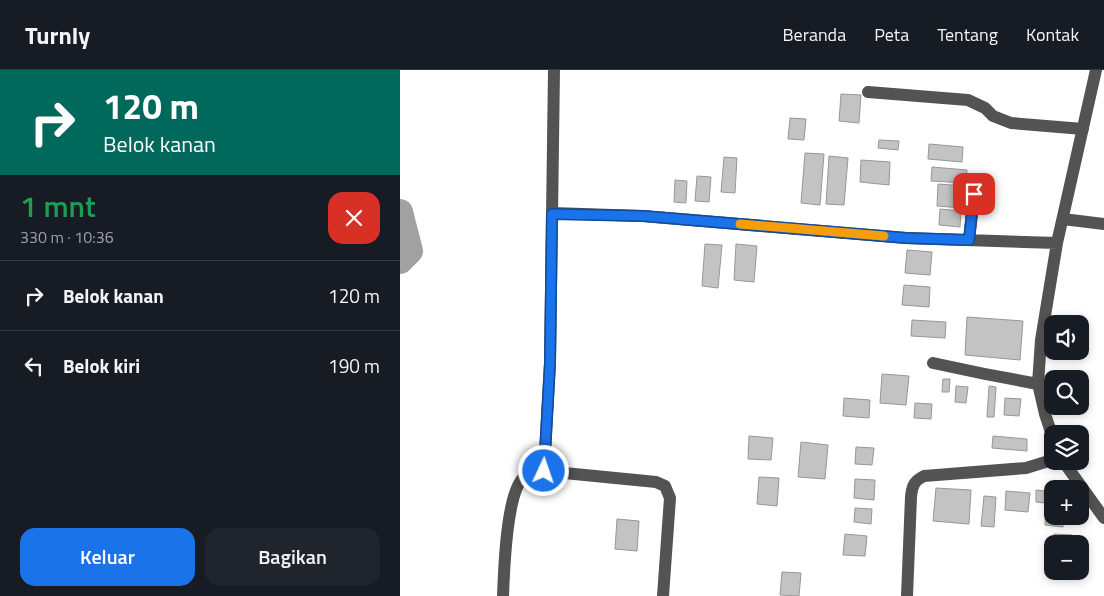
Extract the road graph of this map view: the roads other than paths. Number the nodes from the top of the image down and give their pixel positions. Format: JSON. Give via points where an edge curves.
{"nodes":[{"id":1,"x":554,"y":70,"type":"edge"},
{"id":2,"x":1096,"y":70,"type":"edge"},
{"id":3,"x":868,"y":92,"type":"dead end"},
{"id":4,"x":1083,"y":129,"type":"junction"},
{"id":5,"x":974,"y":194,"type":"dead end"},
{"id":6,"x":552,"y":214,"type":"junction"},
{"id":7,"x":1063,"y":219,"type":"junction"},
{"id":8,"x":1104,"y":224,"type":"edge"},
{"id":9,"x":969,"y":240,"type":"junction"},
{"id":10,"x":1057,"y":243,"type":"junction"},
{"id":11,"x":932,"y":363,"type":"dead end"},
{"id":12,"x":1038,"y":384,"type":"junction"},
{"id":13,"x":1049,"y":425,"type":"edge"},
{"id":14,"x":1044,"y":462,"type":"edge"},
{"id":15,"x":1069,"y":470,"type":"edge"},
{"id":16,"x":544,"y":471,"type":"junction"},
{"id":17,"x":1104,"y":518,"type":"edge"},
{"id":18,"x":504,"y":596,"type":"edge"},
{"id":19,"x":663,"y":596,"type":"edge"},
{"id":20,"x":907,"y":596,"type":"edge"}],
"edges":[{"from":1,"to":6,"type":"street"},
{"from":2,"to":4,"type":"street"},
{"from":3,"to":4,"type":"street","via":[[968,100],[1011,123]]},
{"from":4,"to":7,"type":"street"},
{"from":5,"to":9,"type":"street"},
{"from":6,"to":9,"type":"street","via":[[643,216],[906,238]]},
{"from":6,"to":16,"type":"street","via":[[550,363]]},
{"from":7,"to":8,"type":"street"},
{"from":7,"to":10,"type":"street"},
{"from":9,"to":10,"type":"street"},
{"from":10,"to":12,"type":"street","via":[[1041,340]]},
{"from":11,"to":12,"type":"street"},
{"from":12,"to":13,"type":"street"},
{"from":14,"to":20,"type":"street","via":[[1026,468],[924,476],[916,480],[911,497]]},
{"from":15,"to":17,"type":"street"},
{"from":16,"to":18,"type":"street","via":[[531,472],[515,490],[504,551]]},
{"from":16,"to":19,"type":"street","via":[[656,482],[665,486],[670,498]]}]}
